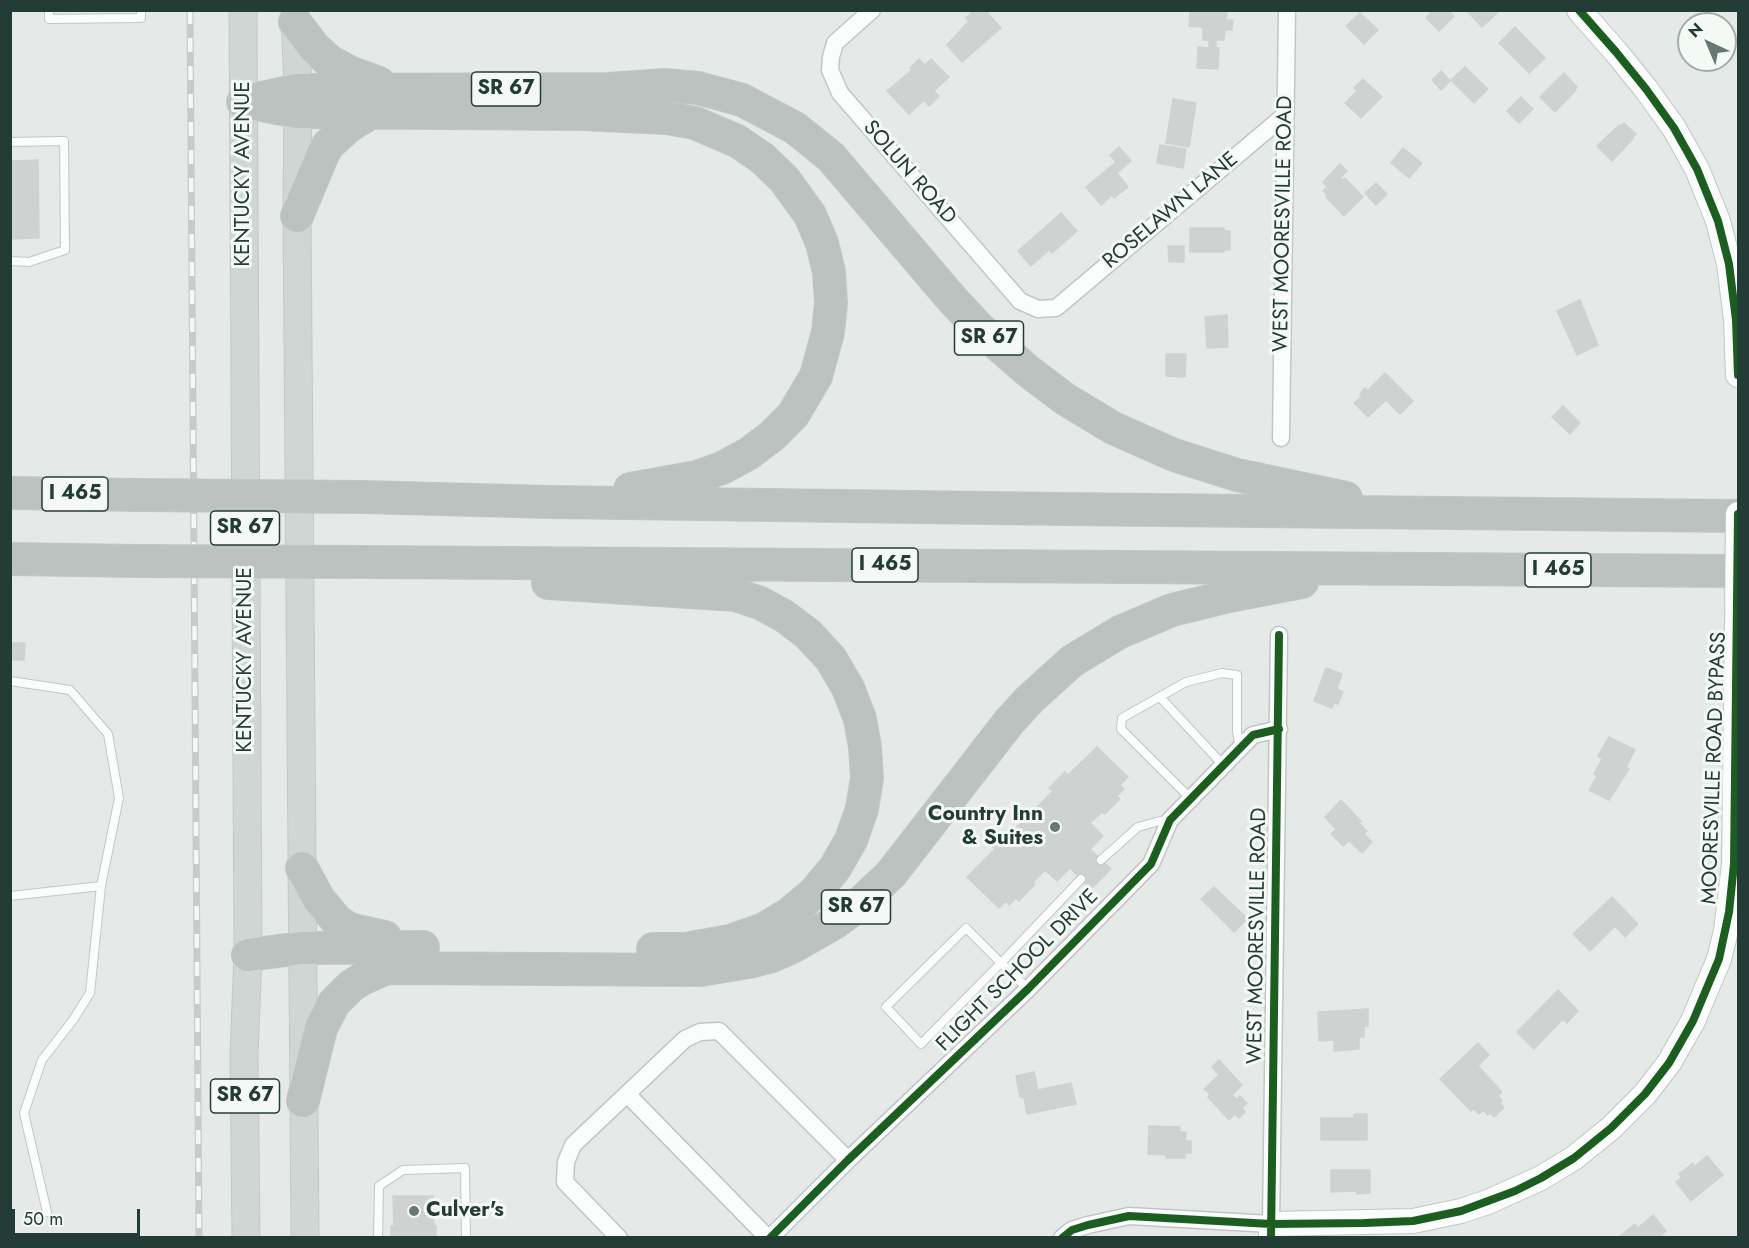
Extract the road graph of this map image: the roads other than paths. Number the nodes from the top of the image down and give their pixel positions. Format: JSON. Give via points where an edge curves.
{"nodes":[{"id":1,"x":49,"y":10,"type":"edge"},
{"id":2,"x":141,"y":10,"type":"edge"},
{"id":3,"x":243,"y":10,"type":"edge"},
{"id":4,"x":872,"y":10,"type":"edge"},
{"id":5,"x":1287,"y":10,"type":"edge"},
{"id":6,"x":1579,"y":10,"type":"edge"},
{"id":7,"x":98,"y":14,"type":"edge"},
{"id":8,"x":295,"y":16,"type":"edge"},
{"id":9,"x":394,"y":88,"type":"junction"},
{"id":10,"x":298,"y":101,"type":"junction"},
{"id":11,"x":243,"y":102,"type":"junction"},
{"id":12,"x":372,"y":112,"type":"junction"},
{"id":13,"x":1286,"y":114,"type":"junction"},
{"id":14,"x":10,"y":142,"type":"edge"},
{"id":15,"x":297,"y":216,"type":"junction"},
{"id":16,"x":1732,"y":248,"type":"edge"},
{"id":17,"x":10,"y":261,"type":"edge"},
{"id":18,"x":1056,"y":308,"type":"joint"},
{"id":19,"x":1738,"y":375,"type":"edge"},
{"id":20,"x":1281,"y":438,"type":"dead end"},
{"id":21,"x":10,"y":493,"type":"edge"},
{"id":22,"x":550,"y":502,"type":"junction"},
{"id":23,"x":1420,"y":513,"type":"junction"},
{"id":24,"x":1738,"y":515,"type":"edge"},
{"id":25,"x":10,"y":559,"type":"edge"},
{"id":26,"x":394,"y":562,"type":"junction"},
{"id":27,"x":1377,"y":569,"type":"junction"},
{"id":28,"x":1738,"y":571,"type":"edge"},
{"id":29,"x":1279,"y":635,"type":"dead end"},
{"id":30,"x":10,"y":681,"type":"edge"},
{"id":31,"x":1160,"y":696,"type":"junction"},
{"id":32,"x":1279,"y":729,"type":"junction"},
{"id":33,"x":1240,"y":748,"type":"junction"},
{"id":34,"x":1223,"y":765,"type":"junction"},
{"id":35,"x":1191,"y":799,"type":"junction"},
{"id":36,"x":1170,"y":820,"type":"junction"},
{"id":37,"x":1736,"y":831,"type":"edge"},
{"id":38,"x":1101,"y":860,"type":"dead end"},
{"id":39,"x":302,"y":868,"type":"junction"},
{"id":40,"x":1081,"y":879,"type":"dead end"},
{"id":41,"x":101,"y":886,"type":"junction"},
{"id":42,"x":10,"y":896,"type":"edge"},
{"id":43,"x":430,"y":946,"type":"junction"},
{"id":44,"x":248,"y":955,"type":"junction"},
{"id":45,"x":302,"y":957,"type":"junction"},
{"id":46,"x":1001,"y":963,"type":"junction"},
{"id":47,"x":387,"y":968,"type":"junction"},
{"id":48,"x":1028,"y":989,"type":"junction"},
{"id":49,"x":627,"y":1094,"type":"junction"},
{"id":50,"x":303,"y":1101,"type":"junction"},
{"id":51,"x":848,"y":1160,"type":"junction"},
{"id":52,"x":46,"y":1212,"type":"dead end"},
{"id":53,"x":1271,"y":1231,"type":"edge"},
{"id":54,"x":246,"y":1238,"type":"edge"},
{"id":55,"x":305,"y":1238,"type":"edge"},
{"id":56,"x":378,"y":1238,"type":"edge"},
{"id":57,"x":466,"y":1238,"type":"edge"},
{"id":58,"x":619,"y":1238,"type":"edge"},
{"id":59,"x":769,"y":1238,"type":"edge"},
{"id":60,"x":1062,"y":1238,"type":"edge"}],
"edges":[{"from":1,"to":7,"type":"lane","via":[[49,19]]},
{"from":2,"to":7,"type":"lane","via":[[141,18]]},
{"from":3,"to":11,"type":"main road","name":"KENTUCKY AVENUE"},
{"from":4,"to":18,"type":"street","name":"SOLUN ROAD","via":[[835,43],[830,70],[840,93],[1020,301],[1038,309]]},
{"from":5,"to":13,"type":"street","name":"WEST MOORESVILLE ROAD"},
{"from":6,"to":16,"type":"street","via":[[1637,76],[1674,128]]},
{"from":8,"to":9,"type":"highway","via":[[314,47],[329,61]]},
{"from":8,"to":10,"type":"main road"},
{"from":9,"to":10,"type":"highway","number":"SR 67"},
{"from":9,"to":23,"type":"highway","number":"SR 67","via":[[608,89],[682,85],[742,100],[808,136],[831,157],[980,329],[1028,371],[1095,417],[1160,450],[1221,470]]},
{"from":10,"to":11,"type":"highway"},
{"from":10,"to":12,"type":"highway"},
{"from":10,"to":15,"type":"main road"},
{"from":11,"to":44,"type":"main road","name":"KENTUCKY AVENUE","number":"SR 67"},
{"from":12,"to":15,"type":"highway","via":[[328,145]]},
{"from":12,"to":22,"type":"highway","via":[[616,116],[695,123],[737,141],[762,158],[794,190],[810,215],[826,257],[831,310],[821,362],[793,415],[748,454],[710,473]]},
{"from":13,"to":18,"type":"street","name":"ROSELAWN LANE"},
{"from":13,"to":20,"type":"street","name":"WEST MOORESVILLE ROAD"},
{"from":14,"to":17,"type":"lane","via":[[64,141],[65,250],[29,262]]},
{"from":15,"to":39,"type":"main road"},
{"from":16,"to":19,"type":"street"},
{"from":21,"to":22,"type":"highway","number":"I 465","bridge":true},
{"from":22,"to":23,"type":"highway","number":"I 465"},
{"from":23,"to":24,"type":"highway","number":"I 465"},
{"from":24,"to":37,"type":"street","name":"MOORESVILLE ROAD BYPASS","bridge":true},
{"from":25,"to":26,"type":"highway","number":"I 465","bridge":true},
{"from":26,"to":27,"type":"highway","number":"I 465"},
{"from":26,"to":43,"type":"highway","via":[[428,576],[736,595],[760,603],[808,634],[831,659],[860,719],[865,747],[867,778],[862,809],[846,849],[814,892],[764,929],[730,941],[685,949]]},
{"from":27,"to":28,"type":"highway","number":"I 465"},
{"from":27,"to":47,"type":"highway","number":"SR 67","via":[[1198,602],[1146,620],[1096,646],[1029,699],[874,891],[836,922],[772,956],[700,969]]},
{"from":29,"to":32,"type":"street","name":"WEST MOORESVILLE ROAD"},
{"from":30,"to":41,"type":"lane","via":[[70,690],[108,734],[119,798]]},
{"from":31,"to":33,"type":"lane","via":[[1186,682],[1222,674],[1237,675]]},
{"from":31,"to":34,"type":"lane"},
{"from":31,"to":35,"type":"lane","via":[[1122,718],[1121,729]]},
{"from":32,"to":33,"type":"street","name":"FLIGHT SCHOOL DRIVE","via":[[1253,735]]},
{"from":32,"to":53,"type":"street","name":"WEST MOORESVILLE ROAD"},
{"from":33,"to":34,"type":"street","name":"FLIGHT SCHOOL DRIVE"},
{"from":34,"to":35,"type":"street","name":"FLIGHT SCHOOL DRIVE"},
{"from":35,"to":36,"type":"street","name":"FLIGHT SCHOOL DRIVE"},
{"from":36,"to":38,"type":"lane","via":[[1138,826]]},
{"from":36,"to":48,"type":"street","name":"FLIGHT SCHOOL DRIVE","via":[[1151,864]]},
{"from":37,"to":53,"type":"street","name":"MOORESVILLE ROAD BYPASS","via":[[1726,931],[1694,1021],[1645,1094],[1589,1147],[1541,1179],[1461,1211],[1413,1221]]},
{"from":39,"to":43,"type":"highway","via":[[324,907],[343,926]]},
{"from":39,"to":45,"type":"main road"},
{"from":40,"to":46,"type":"lane"},
{"from":41,"to":42,"type":"lane"},
{"from":41,"to":52,"type":"lane","via":[[90,993],[42,1060],[24,1113]]},
{"from":43,"to":45,"type":"highway"},
{"from":44,"to":45,"type":"highway"},
{"from":44,"to":54,"type":"main road","name":"KENTUCKY AVENUE","number":"SR 67","via":[[244,1054]]},
{"from":45,"to":47,"type":"highway"},
{"from":45,"to":50,"type":"main road"},
{"from":46,"to":46,"type":"lane","via":[[921,1044],[886,1007],[966,928]]},
{"from":46,"to":48,"type":"lane"},
{"from":47,"to":50,"type":"highway","number":"SR 67","via":[[351,986],[334,1003],[321,1028]]},
{"from":48,"to":51,"type":"street","name":"FLIGHT SCHOOL DRIVE"},
{"from":49,"to":51,"type":"street","via":[[685,1039],[700,1032],[719,1031]]},
{"from":49,"to":58,"type":"street","via":[[573,1145],[566,1162],[565,1182]]},
{"from":49,"to":59,"type":"street"},
{"from":50,"to":55,"type":"main road","number":"SR 67"},
{"from":51,"to":59,"type":"street","name":"FLIGHT SCHOOL DRIVE"},
{"from":53,"to":60,"type":"street","via":[[1129,1216],[1072,1230]]},
{"from":56,"to":57,"type":"lane","via":[[379,1186],[403,1170],[465,1168]]}]}
